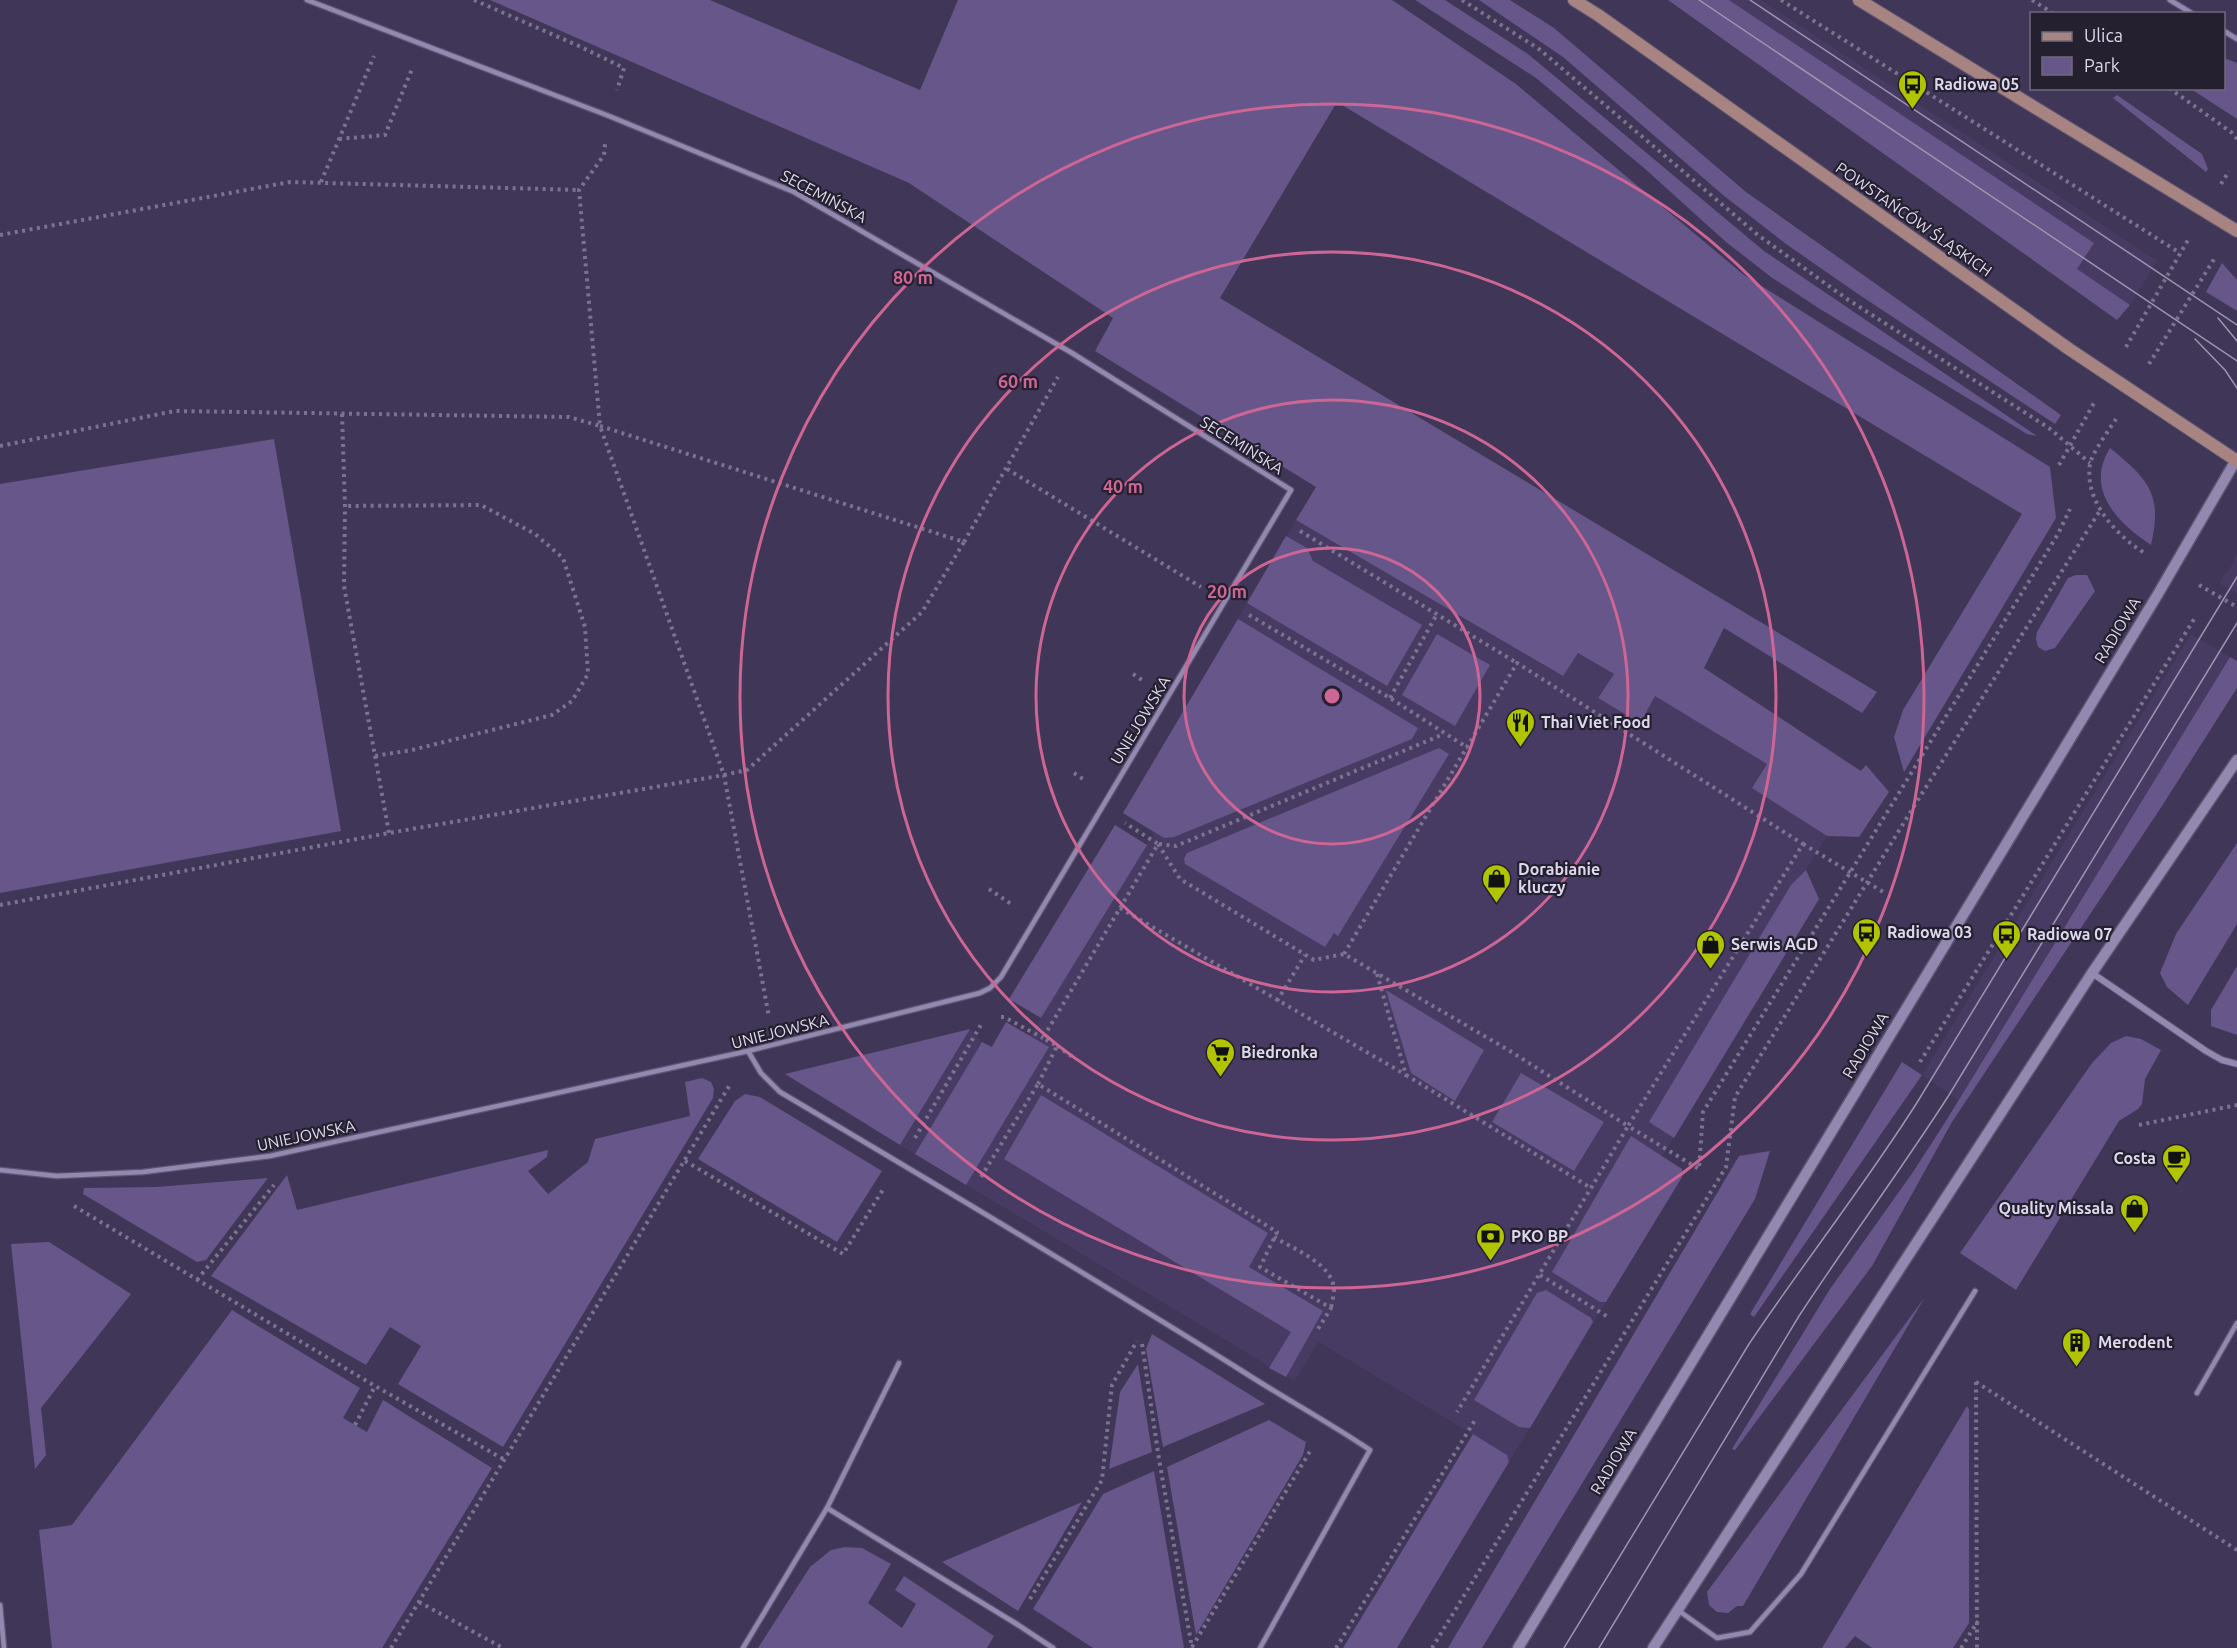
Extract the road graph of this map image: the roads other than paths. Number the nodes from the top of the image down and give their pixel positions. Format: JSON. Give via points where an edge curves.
{"nodes":[{"id":1,"x":307,"y":0,"type":"edge"},
{"id":2,"x":1574,"y":0,"type":"edge"},
{"id":3,"x":1859,"y":0,"type":"edge"},
{"id":4,"x":2170,"y":0,"type":"edge"},
{"id":5,"x":2190,"y":12,"type":"edge"},
{"id":6,"x":2235,"y":230,"type":"edge"},
{"id":7,"x":2237,"y":460,"type":"edge"},
{"id":8,"x":1292,"y":490,"type":"joint"},
{"id":9,"x":2237,"y":760,"type":"edge"},
{"id":10,"x":2092,"y":973,"type":"junction"},
{"id":11,"x":748,"y":1052,"type":"junction"},
{"id":12,"x":2237,"y":1064,"type":"edge"},
{"id":13,"x":0,"y":1170,"type":"edge"},
{"id":14,"x":1975,"y":1292,"type":"dead end"},
{"id":15,"x":2237,"y":1323,"type":"edge"},
{"id":16,"x":899,"y":1363,"type":"dead end"},
{"id":17,"x":2197,"y":1393,"type":"dead end"},
{"id":18,"x":827,"y":1508,"type":"junction"},
{"id":19,"x":0,"y":1605,"type":"edge"},
{"id":20,"x":1677,"y":1610,"type":"junction"},
{"id":21,"x":4,"y":1648,"type":"edge"},
{"id":22,"x":743,"y":1648,"type":"edge"},
{"id":23,"x":1053,"y":1648,"type":"edge"},
{"id":24,"x":1260,"y":1648,"type":"edge"},
{"id":25,"x":1518,"y":1648,"type":"edge"},
{"id":26,"x":1653,"y":1648,"type":"edge"}],
"edges":[{"from":1,"to":8,"type":"lane","name":"SECEMIŃSKA","via":[[794,192],[1072,353]]},
{"from":2,"to":7,"type":"main road","name":"POWSTAŃCÓW ŚLĄSKICH","via":[[2109,377]]},
{"from":3,"to":6,"type":"main road"},
{"from":4,"to":5,"type":"lane"},
{"from":7,"to":25,"type":"street","name":"RADIOWA"},
{"from":8,"to":11,"type":"lane","name":"UNIEJOWSKA","via":[[1001,977],[980,993]]},
{"from":9,"to":10,"type":"street"},
{"from":10,"to":12,"type":"street","via":[[2206,1051]]},
{"from":10,"to":20,"type":"street"},
{"from":11,"to":13,"type":"lane","name":"UNIEJOWSKA","via":[[270,1156],[143,1172],[57,1176]]},
{"from":11,"to":24,"type":"lane","via":[[780,1092],[1147,1311],[1370,1450]]},
{"from":14,"to":20,"type":"lane","via":[[1801,1574],[1750,1632],[1717,1638]]},
{"from":15,"to":17,"type":"lane"},
{"from":16,"to":18,"type":"lane"},
{"from":18,"to":22,"type":"lane"},
{"from":18,"to":23,"type":"lane"},
{"from":19,"to":21,"type":"lane"},
{"from":20,"to":26,"type":"street"}]}
